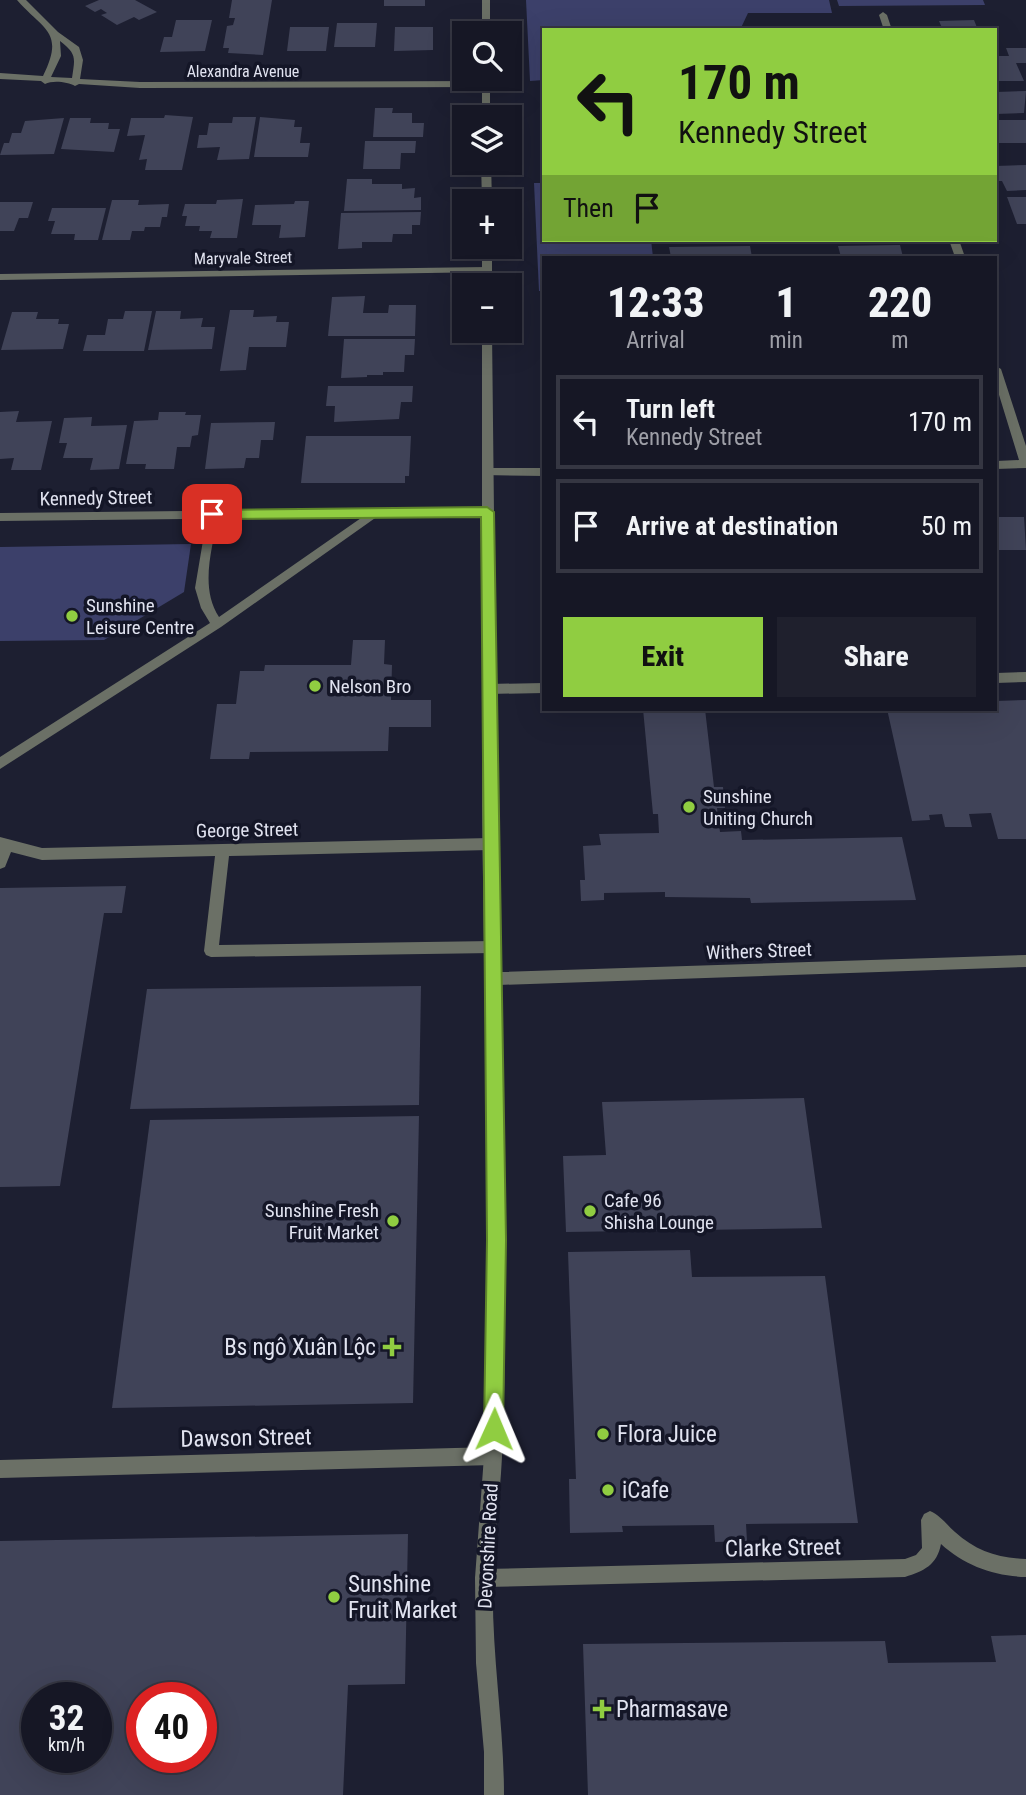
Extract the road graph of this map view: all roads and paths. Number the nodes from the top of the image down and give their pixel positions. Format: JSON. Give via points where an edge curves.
{"nodes":[{"id":1,"x":21,"y":0,"type":"edge"},
{"id":2,"x":486,"y":0,"type":"edge"},
{"id":3,"x":883,"y":15,"type":"dead end"},
{"id":4,"x":486,"y":21,"type":"edge"},
{"id":5,"x":887,"y":28,"type":"edge"},
{"id":6,"x":55,"y":34,"type":"junction"},
{"id":7,"x":0,"y":76,"type":"edge"},
{"id":8,"x":45,"y":81,"type":"junction"},
{"id":9,"x":452,"y":82,"type":"edge"},
{"id":10,"x":75,"y":83,"type":"junction"},
{"id":11,"x":487,"y":259,"type":"edge"},
{"id":12,"x":487,"y":270,"type":"joint"},
{"id":13,"x":0,"y":276,"type":"edge"},
{"id":14,"x":487,"y":343,"type":"edge"},
{"id":15,"x":997,"y":372,"type":"edge"},
{"id":16,"x":1026,"y":464,"type":"edge"},
{"id":17,"x":997,"y":465,"type":"edge"},
{"id":18,"x":487,"y":472,"type":"junction"},
{"id":19,"x":542,"y":472,"type":"edge"},
{"id":20,"x":487,"y":512,"type":"junction"},
{"id":21,"x":374,"y":513,"type":"junction"},
{"id":22,"x":212,"y":514,"type":"junction"},
{"id":23,"x":0,"y":517,"type":"edge"},
{"id":24,"x":217,"y":624,"type":"junction"},
{"id":25,"x":1026,"y":677,"type":"edge"},
{"id":26,"x":997,"y":678,"type":"edge"},
{"id":27,"x":542,"y":688,"type":"edge"},
{"id":28,"x":489,"y":689,"type":"junction"},
{"id":29,"x":3,"y":756,"type":"edge"},
{"id":30,"x":3,"y":844,"type":"edge"},
{"id":31,"x":489,"y":844,"type":"junction"},
{"id":32,"x":223,"y":850,"type":"junction"},
{"id":33,"x":0,"y":863,"type":"edge"},
{"id":34,"x":494,"y":947,"type":"junction"},
{"id":35,"x":1026,"y":961,"type":"edge"},
{"id":36,"x":494,"y":979,"type":"junction"},
{"id":37,"x":493,"y":1456,"type":"junction"},
{"id":38,"x":0,"y":1468,"type":"edge"},
{"id":39,"x":1026,"y":1568,"type":"edge"},
{"id":40,"x":484,"y":1578,"type":"junction"},
{"id":41,"x":494,"y":1795,"type":"edge"}],
"edges":[{"from":1,"to":6,"type":"street"},
{"from":2,"to":4,"type":"street"},
{"from":3,"to":5,"type":"street"},
{"from":6,"to":8,"type":"street","via":[[57,57]]},
{"from":6,"to":10,"type":"street","via":[[76,49]]},
{"from":7,"to":8,"type":"street","name":"Alexandra Avenue"},
{"from":8,"to":10,"type":"street","name":"Alexandra Avenue"},
{"from":9,"to":10,"type":"street","name":"Alexandra Avenue"},
{"from":11,"to":12,"type":"street"},
{"from":12,"to":13,"type":"street","name":"Maryvale Street"},
{"from":14,"to":18,"type":"street","name":"Devonshire Road"},
{"from":15,"to":16,"type":"street"},
{"from":16,"to":17,"type":"street"},
{"from":18,"to":19,"type":"street"},
{"from":18,"to":20,"type":"street","name":"Devonshire Road"},
{"from":20,"to":21,"type":"street","name":"Kennedy Street"},
{"from":20,"to":28,"type":"street","name":"Devonshire Road"},
{"from":21,"to":22,"type":"street","name":"Kennedy Street"},
{"from":21,"to":24,"type":"street"},
{"from":22,"to":23,"type":"street","name":"Kennedy Street"},
{"from":22,"to":24,"type":"street","via":[[201,588]]},
{"from":24,"to":29,"type":"street"},
{"from":25,"to":26,"type":"street"},
{"from":27,"to":28,"type":"street"},
{"from":28,"to":31,"type":"street","name":"Devonshire Road"},
{"from":30,"to":32,"type":"street","name":"George Street","via":[[42,854]]},
{"from":30,"to":33,"type":"street"},
{"from":31,"to":32,"type":"street","name":"George Street"},
{"from":31,"to":34,"type":"street","name":"Devonshire Road"},
{"from":32,"to":34,"type":"street","via":[[211,951]]},
{"from":34,"to":36,"type":"street","name":"Devonshire Road"},
{"from":35,"to":36,"type":"street","name":"Withers Street"},
{"from":36,"to":37,"type":"street","name":"Devonshire Road"},
{"from":37,"to":38,"type":"street","name":"Dawson Street"},
{"from":37,"to":40,"type":"street","name":"Devonshire Road"},
{"from":39,"to":40,"type":"street","name":"Clarke Street","via":[[1004,1569],[981,1562],[947,1539],[930,1520],[930,1557],[897,1569]]},
{"from":40,"to":41,"type":"street","name":"Devonshire Road"}]}
